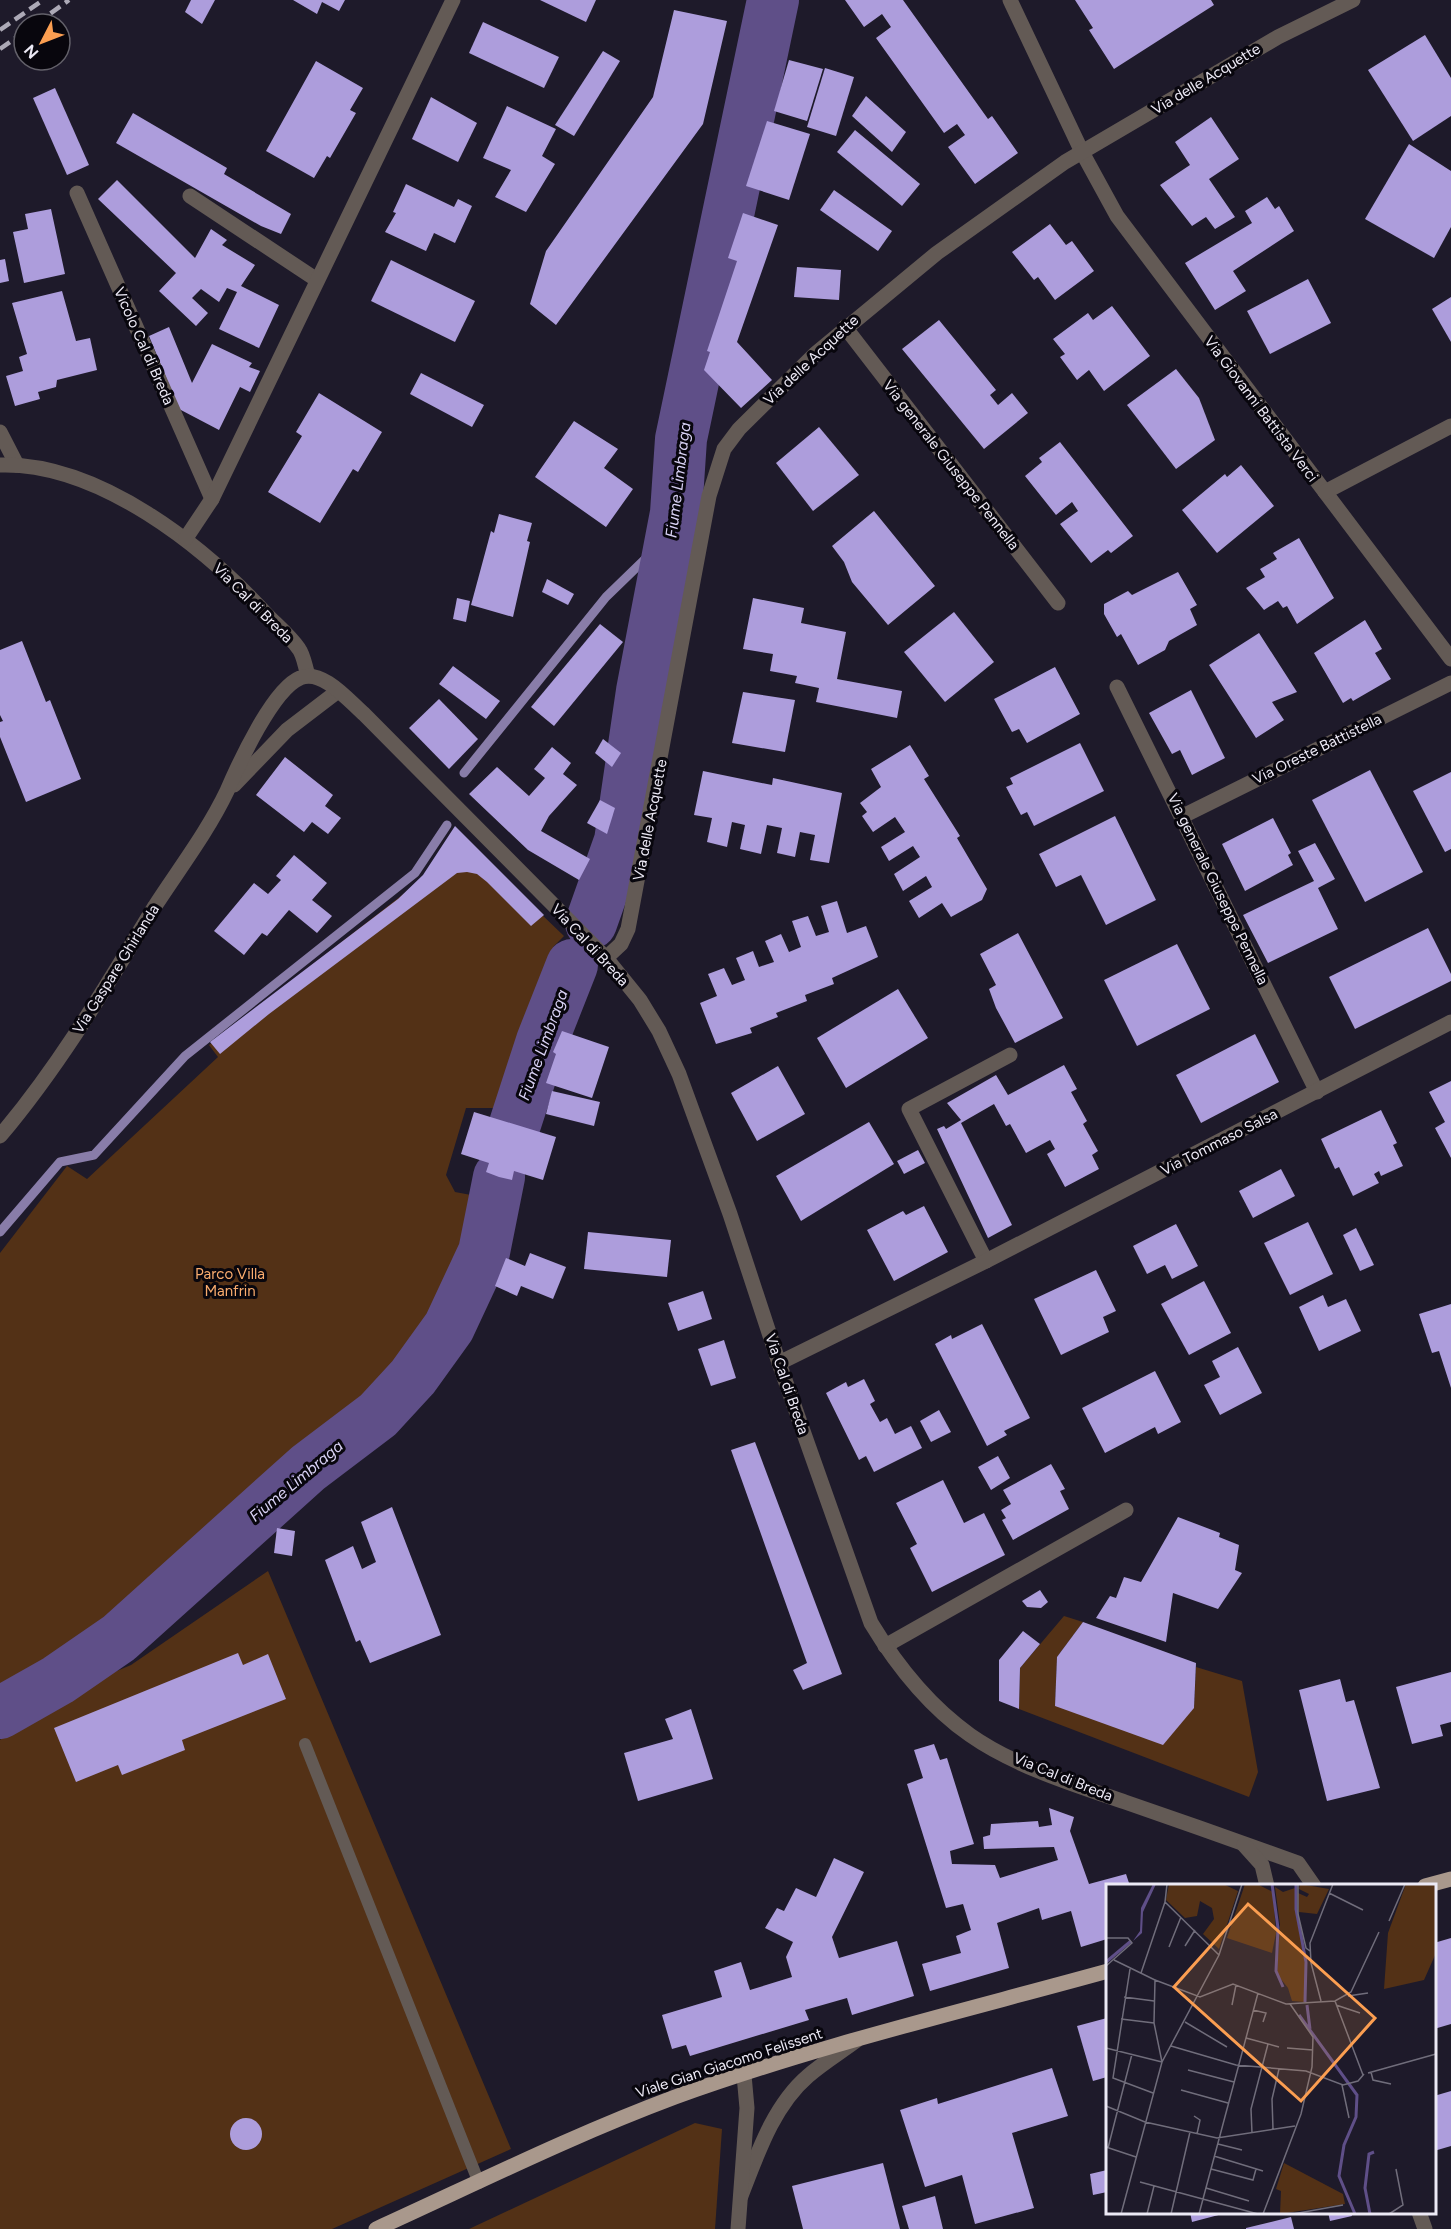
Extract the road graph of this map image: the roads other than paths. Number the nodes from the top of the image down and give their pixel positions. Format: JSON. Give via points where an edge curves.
{"nodes":[{"id":1,"x":453,"y":0,"type":"edge"},
{"id":2,"x":1010,"y":0,"type":"edge"},
{"id":3,"x":1353,"y":0,"type":"edge"},
{"id":4,"x":1082,"y":152,"type":"junction"},
{"id":5,"x":77,"y":193,"type":"dead end"},
{"id":6,"x":190,"y":196,"type":"dead end"},
{"id":7,"x":317,"y":280,"type":"junction"},
{"id":8,"x":845,"y":327,"type":"junction"},
{"id":9,"x":1451,"y":426,"type":"edge"},
{"id":10,"x":0,"y":432,"type":"edge"},
{"id":11,"x":0,"y":465,"type":"edge"},
{"id":12,"x":17,"y":465,"type":"junction"},
{"id":13,"x":1325,"y":492,"type":"junction"},
{"id":14,"x":212,"y":499,"type":"junction"},
{"id":15,"x":186,"y":538,"type":"junction"},
{"id":16,"x":1058,"y":603,"type":"dead end"},
{"id":17,"x":1451,"y":659,"type":"edge"},
{"id":18,"x":308,"y":675,"type":"junction"},
{"id":19,"x":1451,"y":683,"type":"edge"},
{"id":20,"x":1117,"y":687,"type":"dead end"},
{"id":21,"x":338,"y":691,"type":"junction"},
{"id":22,"x":224,"y":796,"type":"junction"},
{"id":23,"x":1183,"y":816,"type":"junction"},
{"id":24,"x":606,"y":958,"type":"junction"},
{"id":25,"x":1451,"y":1022,"type":"edge"},
{"id":26,"x":1010,"y":1055,"type":"dead end"},
{"id":27,"x":1317,"y":1092,"type":"junction"},
{"id":28,"x":0,"y":1136,"type":"edge"},
{"id":29,"x":986,"y":1261,"type":"junction"},
{"id":30,"x":779,"y":1363,"type":"junction"},
{"id":31,"x":1126,"y":1510,"type":"dead end"},
{"id":32,"x":885,"y":1646,"type":"junction"},
{"id":33,"x":305,"y":1744,"type":"dead end"},
{"id":34,"x":1242,"y":1842,"type":"junction"},
{"id":35,"x":1451,"y":1879,"type":"edge"},
{"id":36,"x":1267,"y":1884,"type":"edge"},
{"id":37,"x":1313,"y":1884,"type":"edge"},
{"id":38,"x":1432,"y":1884,"type":"edge"},
{"id":39,"x":1106,"y":1971,"type":"edge"},
{"id":40,"x":857,"y":2040,"type":"junction"},
{"id":41,"x":744,"y":2075,"type":"junction"},
{"id":42,"x":479,"y":2182,"type":"junction"},
{"id":43,"x":741,"y":2196,"type":"junction"},
{"id":44,"x":1420,"y":2214,"type":"edge"},
{"id":45,"x":376,"y":2229,"type":"edge"},
{"id":46,"x":738,"y":2229,"type":"edge"},
{"id":47,"x":1425,"y":2229,"type":"edge"}],
"edges":[{"from":1,"to":7,"type":"street"},
{"from":2,"to":4,"type":"street","name":"Via Giovanni Battista Verci"},
{"from":3,"to":4,"type":"street","name":"Via delle Acquette","via":[[1278,37]]},
{"from":4,"to":8,"type":"street","name":"Via delle Acquette","via":[[986,216]]},
{"from":4,"to":13,"type":"street","name":"Via Giovanni Battista Verci","via":[[1117,216]]},
{"from":5,"to":14,"type":"street","name":"Vicolo Cal di Breda"},
{"from":6,"to":7,"type":"street"},
{"from":7,"to":14,"type":"street"},
{"from":8,"to":16,"type":"street","name":"Via generale Giuseppe Pennella"},
{"from":8,"to":24,"type":"street","name":"Via delle Acquette","via":[[739,429],[724,449],[703,528],[628,929],[621,944]]},
{"from":9,"to":13,"type":"street"},
{"from":10,"to":12,"type":"street"},
{"from":11,"to":12,"type":"street","name":"Via Cal di Breda"},
{"from":12,"to":15,"type":"street","name":"Via Cal di Breda","via":[[91,484]]},
{"from":13,"to":17,"type":"street","name":"Via Giovanni Battista Verci"},
{"from":14,"to":15,"type":"street"},
{"from":15,"to":18,"type":"street","name":"Via Cal di Breda","via":[[246,592],[300,650]]},
{"from":18,"to":21,"type":"street","name":"Via Cal di Breda"},
{"from":18,"to":22,"type":"street","via":[[298,678],[276,701]]},
{"from":19,"to":23,"type":"street","name":"Via Oreste Battistella"},
{"from":20,"to":23,"type":"street","name":"Via generale Giuseppe Pennella"},
{"from":21,"to":22,"type":"street","via":[[287,730]]},
{"from":21,"to":24,"type":"street","name":"Via Cal di Breda"},
{"from":22,"to":28,"type":"street","name":"Via Gaspare Ghirlanda","via":[[64,1050]]},
{"from":23,"to":27,"type":"street","name":"Via generale Giuseppe Pennella"},
{"from":24,"to":30,"type":"street","name":"Via Cal di Breda","via":[[659,1030],[679,1074]]},
{"from":25,"to":27,"type":"street","name":"Via Tommaso Salsa"},
{"from":26,"to":29,"type":"street","via":[[909,1109]]},
{"from":27,"to":29,"type":"street","name":"Via Tommaso Salsa"},
{"from":29,"to":30,"type":"street","name":"Via Tommaso Salsa"},
{"from":30,"to":32,"type":"street","name":"Via Cal di Breda","via":[[871,1623]]},
{"from":31,"to":32,"type":"street"},
{"from":32,"to":34,"type":"street","name":"Via Cal di Breda","via":[[909,1680],[971,1736],[1069,1783]]},
{"from":33,"to":42,"type":"lane"},
{"from":34,"to":36,"type":"street","via":[[1262,1865]]},
{"from":34,"to":37,"type":"street","name":"Via Cal di Breda","via":[[1298,1863]]},
{"from":35,"to":38,"type":"main road"},
{"from":39,"to":40,"type":"main road","name":"Viale Gian Giacomo Felissent"},
{"from":40,"to":41,"type":"main road","name":"Viale Gian Giacomo Felissent"},
{"from":40,"to":43,"type":"street","via":[[806,2077],[789,2098],[760,2146]]},
{"from":41,"to":42,"type":"main road","name":"Viale Gian Giacomo Felissent","via":[[643,2109]]},
{"from":41,"to":43,"type":"street","via":[[747,2108]]},
{"from":42,"to":45,"type":"main road","name":"Viale Gian Giacomo Felissent"},
{"from":43,"to":46,"type":"street"},
{"from":44,"to":47,"type":"street"}]}
